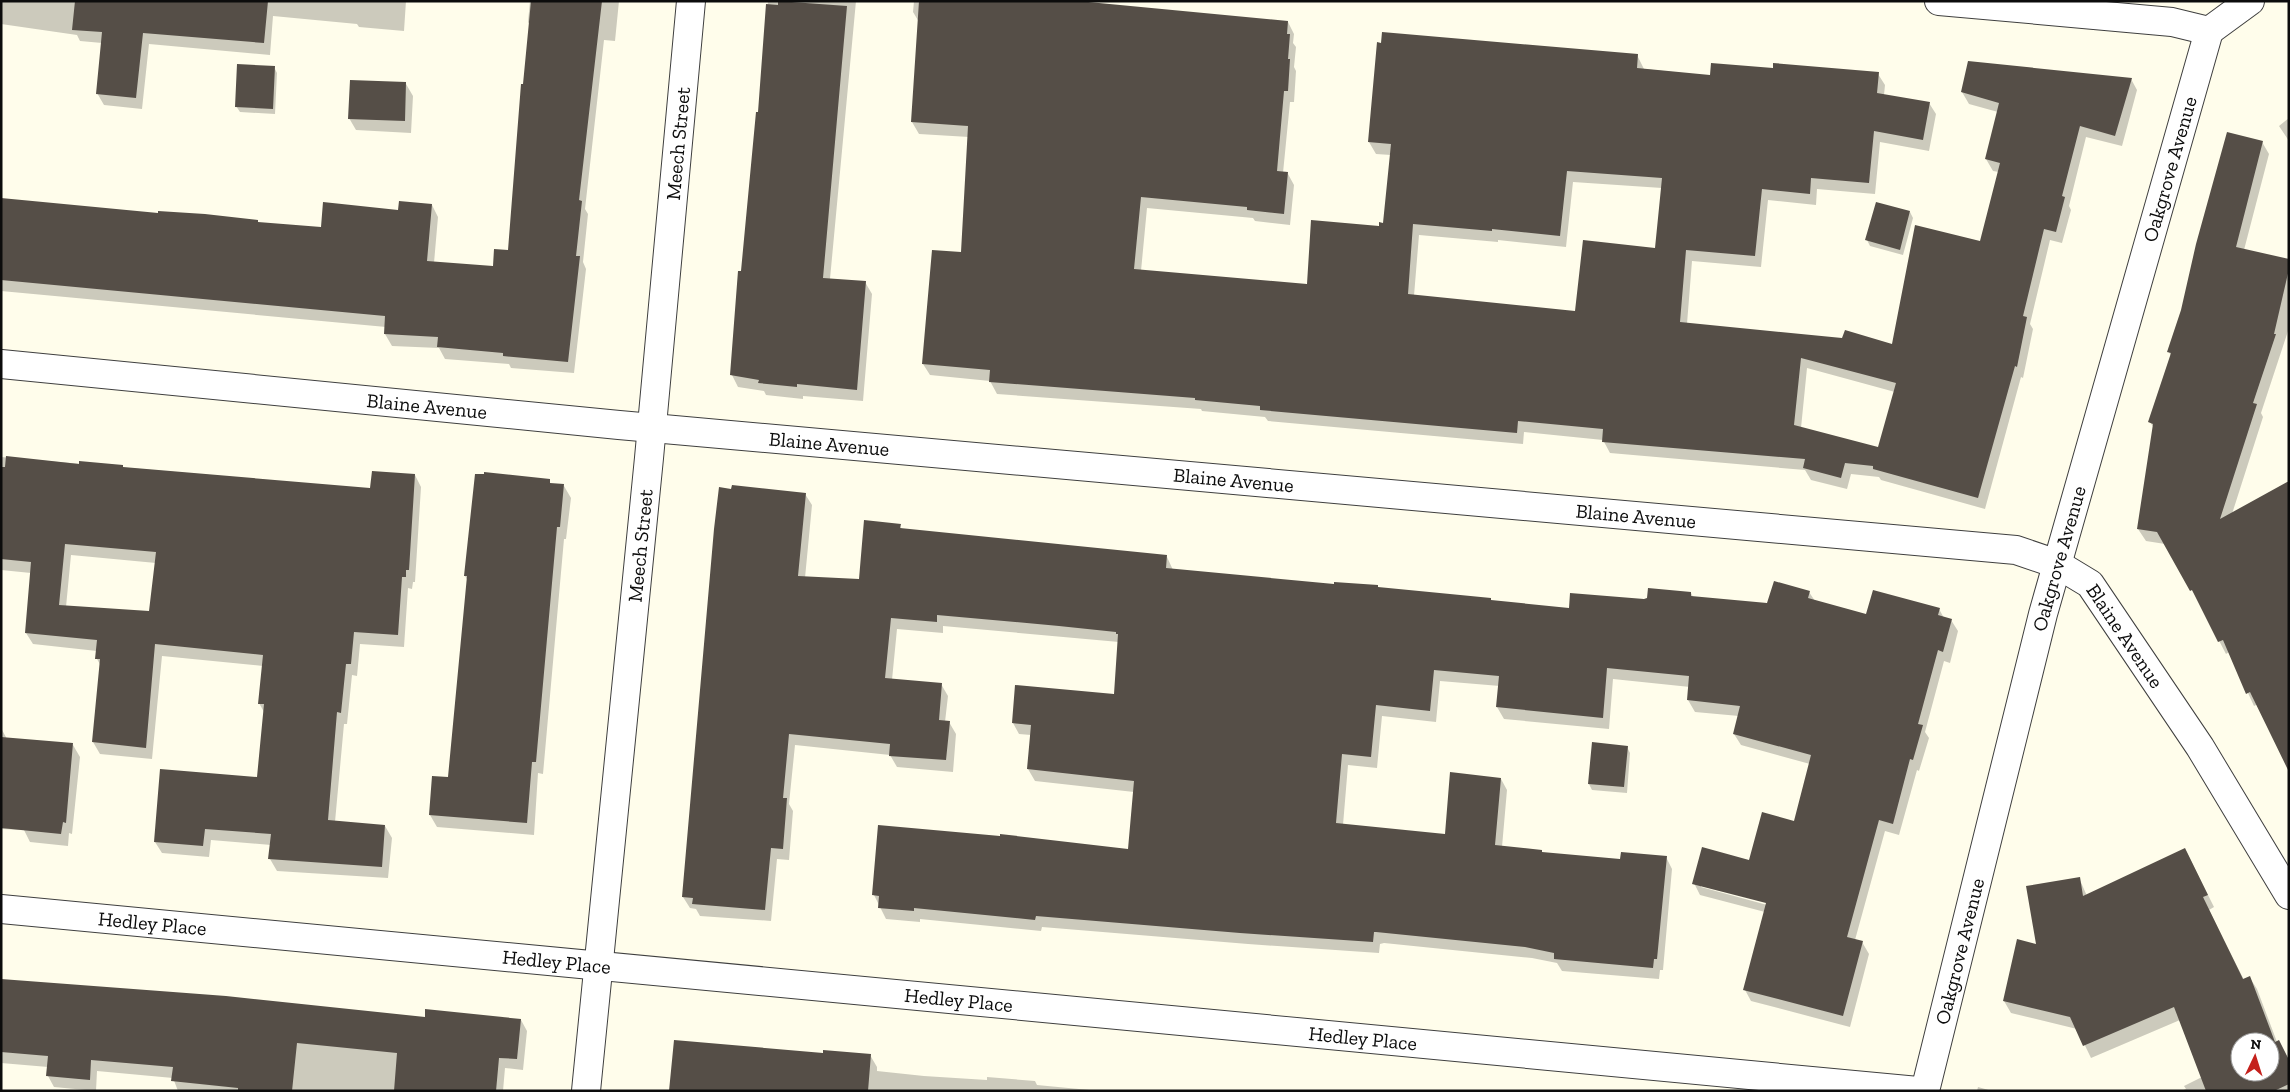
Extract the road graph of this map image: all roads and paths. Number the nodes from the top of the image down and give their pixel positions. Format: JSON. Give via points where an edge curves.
{"nodes":[{"id":1,"x":691,"y":1,"type":"edge"},
{"id":2,"x":1939,"y":1,"type":"edge"},
{"id":3,"x":2250,"y":1,"type":"edge"},
{"id":4,"x":2209,"y":31,"type":"junction"},
{"id":5,"x":1,"y":364,"type":"edge"},
{"id":6,"x":652,"y":428,"type":"junction"},
{"id":7,"x":2057,"y":564,"type":"junction"},
{"id":8,"x":2289,"y":894,"type":"edge"},
{"id":9,"x":1,"y":909,"type":"edge"},
{"id":10,"x":598,"y":964,"type":"junction"},
{"id":11,"x":586,"y":1091,"type":"edge"},
{"id":12,"x":1918,"y":1091,"type":"edge"},
{"id":13,"x":1925,"y":1091,"type":"edge"}],
"edges":[{"from":1,"to":6,"type":"street","name":"Meech Street"},
{"from":2,"to":4,"type":"street","via":[[2172,22]]},
{"from":3,"to":4,"type":"street"},
{"from":4,"to":7,"type":"street","name":"Oakgrove Avenue"},
{"from":5,"to":6,"type":"street","name":"Blaine Avenue"},
{"from":6,"to":7,"type":"street","name":"Blaine Avenue","via":[[2016,550]]},
{"from":6,"to":10,"type":"street","name":"Meech Street"},
{"from":7,"to":8,"type":"street","name":"Blaine Avenue","via":[[2090,584],[2112,614],[2200,747]]},
{"from":7,"to":13,"type":"street","name":"Oakgrove Avenue"},
{"from":9,"to":10,"type":"street","name":"Hedley Place"},
{"from":10,"to":11,"type":"street","name":"Meech Street"},
{"from":10,"to":12,"type":"street","name":"Hedley Place"}]}
